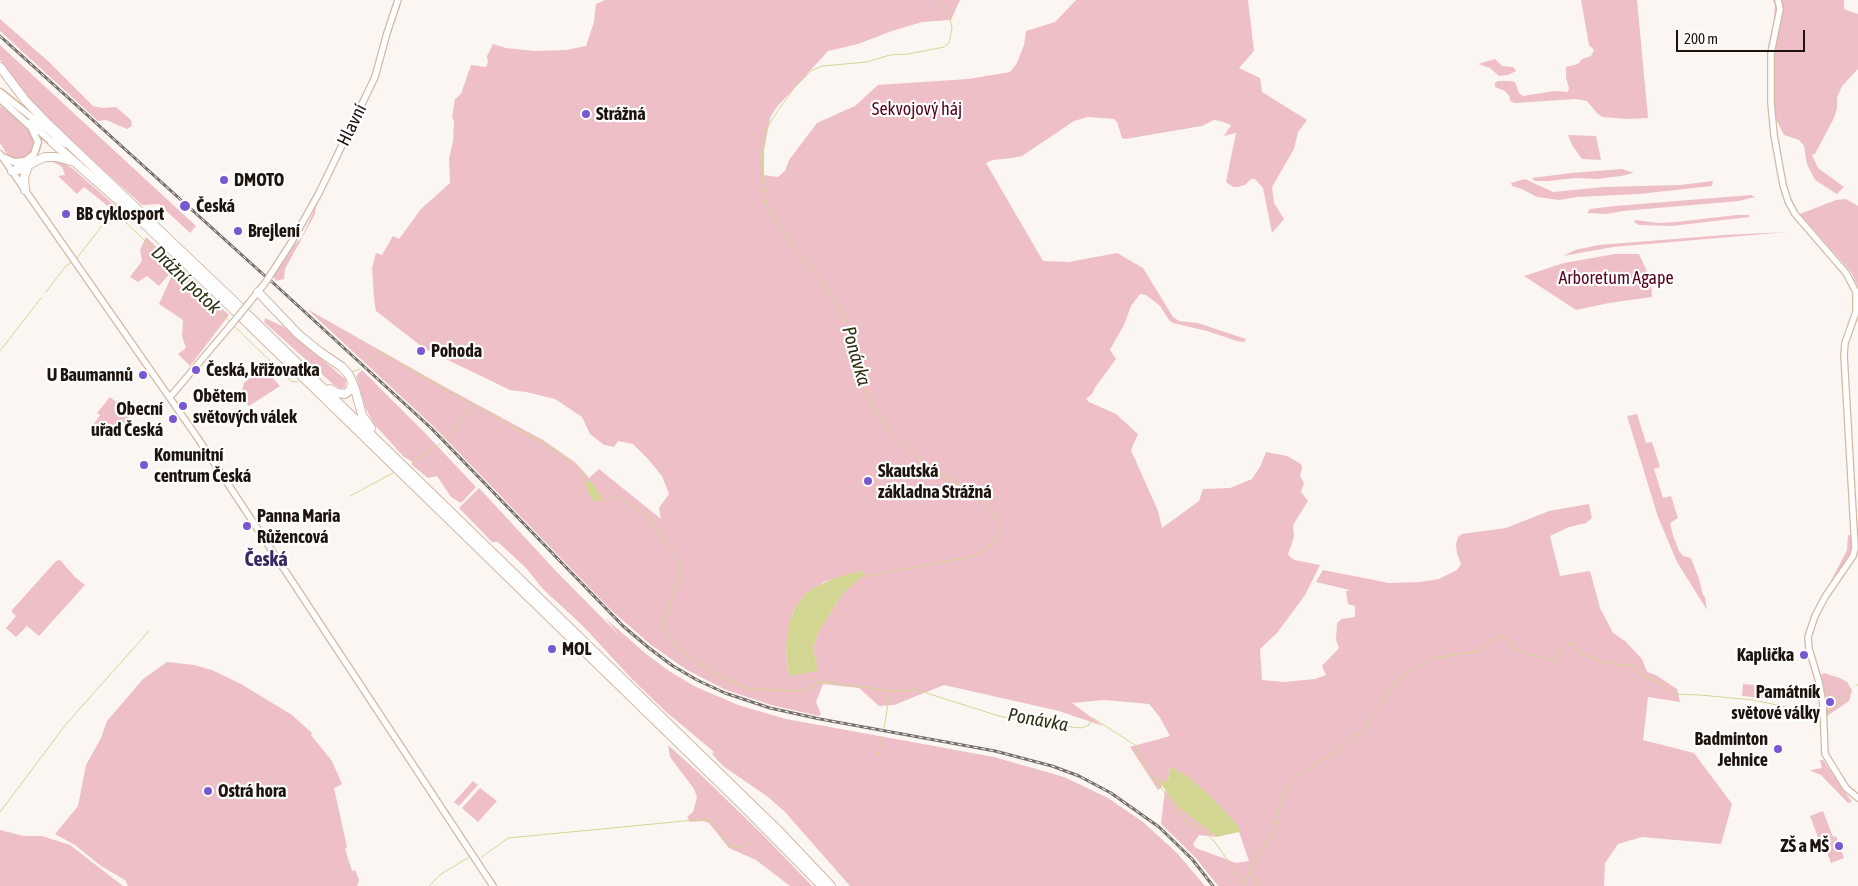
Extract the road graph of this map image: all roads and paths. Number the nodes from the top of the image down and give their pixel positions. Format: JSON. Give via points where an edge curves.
{"nodes":[{"id":1,"x":398,"y":0,"type":"edge"},
{"id":2,"x":1778,"y":0,"type":"edge"},
{"id":3,"x":0,"y":67,"type":"edge"},
{"id":4,"x":0,"y":92,"type":"edge"},
{"id":5,"x":0,"y":99,"type":"edge"},
{"id":6,"x":52,"y":142,"type":"joint"},
{"id":7,"x":1,"y":155,"type":"edge"},
{"id":8,"x":28,"y":162,"type":"junction"},
{"id":9,"x":86,"y":167,"type":"junction"},
{"id":10,"x":12,"y":171,"type":"junction"},
{"id":11,"x":25,"y":190,"type":"junction"},
{"id":12,"x":258,"y":292,"type":"junction"},
{"id":13,"x":241,"y":313,"type":"junction"},
{"id":14,"x":298,"y":362,"type":"junction"},
{"id":15,"x":352,"y":381,"type":"junction"},
{"id":16,"x":170,"y":397,"type":"junction"},
{"id":17,"x":446,"y":505,"type":"junction"},
{"id":18,"x":1858,"y":798,"type":"edge"},
{"id":19,"x":493,"y":886,"type":"edge"},
{"id":20,"x":822,"y":886,"type":"edge"},
{"id":21,"x":831,"y":886,"type":"edge"}],
"edges":[{"from":1,"to":12,"type":"street","name":"Hlavní","bridge":true,"via":[[375,77],[319,193]]},
{"from":2,"to":18,"type":"street","via":[[1780,9],[1772,53],[1771,103],[1783,185],[1795,214],[1849,276],[1857,300],[1844,355],[1855,548],[1815,616],[1808,644],[1821,695],[1825,754],[1846,788]]},
{"from":3,"to":9,"type":"highway","via":[[25,100]]},
{"from":4,"to":9,"type":"main road"},
{"from":5,"to":6,"type":"main road"},
{"from":5,"to":8,"type":"main road","via":[[36,134],[36,150]]},
{"from":6,"to":9,"type":"highway"},
{"from":7,"to":8,"type":"main road","via":[[14,162]]},
{"from":7,"to":10,"type":"street"},
{"from":8,"to":9,"type":"highway","via":[[51,156]]},
{"from":8,"to":10,"type":"highway","via":[[20,170]]},
{"from":8,"to":11,"type":"highway"},
{"from":9,"to":13,"type":"highway"},
{"from":10,"to":11,"type":"street"},
{"from":11,"to":16,"type":"street"},
{"from":12,"to":15,"type":"highway","via":[[298,334],[342,367]]},
{"from":12,"to":16,"type":"street","name":"Hlavní","bridge":true},
{"from":13,"to":14,"type":"highway"},
{"from":13,"to":20,"type":"highway"},
{"from":14,"to":15,"type":"highway","via":[[337,393],[348,393]]},
{"from":14,"to":17,"type":"highway"},
{"from":15,"to":17,"type":"highway","via":[[362,415],[370,427]]},
{"from":16,"to":19,"type":"street"},
{"from":17,"to":21,"type":"highway","via":[[778,829]]}]}
